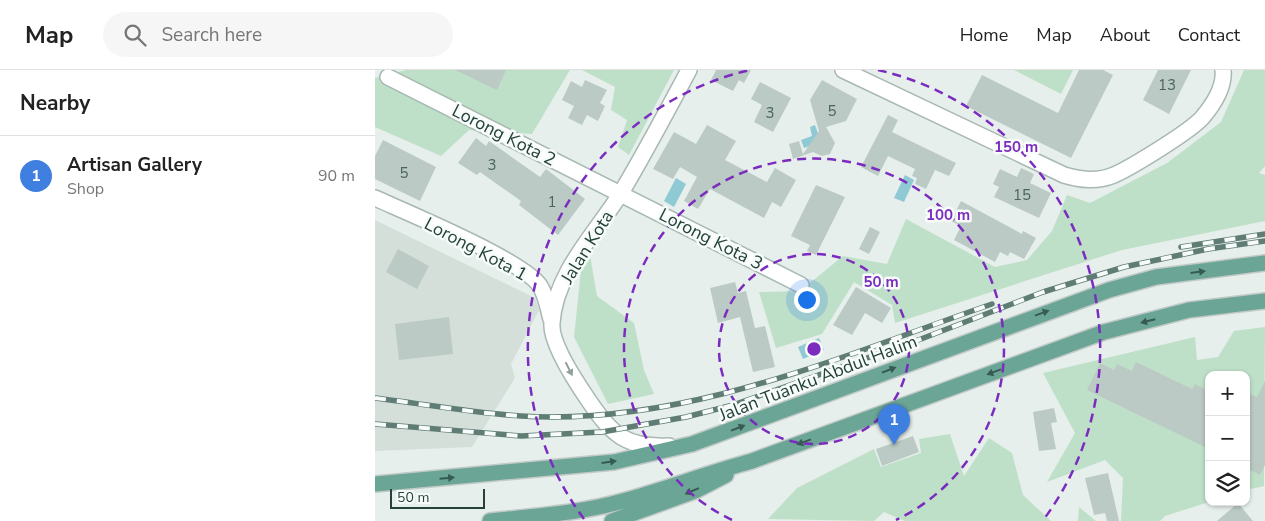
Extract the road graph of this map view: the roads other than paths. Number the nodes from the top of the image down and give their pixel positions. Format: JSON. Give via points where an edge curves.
{"nodes":[{"id":1,"x":689,"y":70,"type":"edge"},
{"id":2,"x":843,"y":70,"type":"edge"},
{"id":3,"x":1223,"y":70,"type":"edge"},
{"id":4,"x":388,"y":77,"type":"dead end"},
{"id":5,"x":621,"y":193,"type":"junction"},
{"id":6,"x":375,"y":198,"type":"edge"},
{"id":7,"x":1265,"y":263,"type":"edge"},
{"id":8,"x":801,"y":285,"type":"dead end"},
{"id":9,"x":1265,"y":303,"type":"edge"},
{"id":10,"x":552,"y":323,"type":"junction"},
{"id":11,"x":692,"y":444,"type":"junction"},
{"id":12,"x":751,"y":461,"type":"junction"},
{"id":13,"x":399,"y":482,"type":"junction"},
{"id":14,"x":375,"y":484,"type":"edge"},
{"id":15,"x":375,"y":491,"type":"edge"},
{"id":16,"x":621,"y":502,"type":"junction"},
{"id":17,"x":490,"y":521,"type":"edge"},
{"id":18,"x":571,"y":521,"type":"edge"},
{"id":19,"x":613,"y":521,"type":"edge"}],
"edges":[{"from":1,"to":5,"type":"street","name":"Jalan Kota"},
{"from":2,"to":3,"type":"street","via":[[1064,176],[1082,180],[1113,175],[1200,120],[1221,88]]},
{"from":4,"to":5,"type":"street","name":"Lorong Kota 2"},
{"from":5,"to":8,"type":"street","name":"Lorong Kota 3"},
{"from":5,"to":10,"type":"street","name":"Jalan Kota","via":[[572,264],[556,301]]},
{"from":6,"to":10,"type":"street","name":"Lorong Kota 1","via":[[532,276],[541,288]]},
{"from":11,"to":7,"type":"main road","name":"Jalan Tuanku Abdul Halim","one_way":true,"via":[[1109,290],[1156,277]]},
{"from":9,"to":12,"type":"main road","one_way":true,"via":[[1189,310],[1104,332]]},
{"from":10,"to":11,"type":"street","name":"Jalan Kota","one_way":true,"via":[[562,355],[575,380],[612,432],[635,444]]},
{"from":13,"to":11,"type":"main road","name":"Jalan Tuanku Abdul Halim","one_way":true,"via":[[614,462]]},
{"from":12,"to":16,"type":"main road"},
{"from":12,"to":19,"type":"main road","one_way":true,"via":[[695,491]]},
{"from":13,"to":14,"type":"main road","name":"Jalan Tuanku Abdul Halim"},
{"from":13,"to":15,"type":"main road"},
{"from":16,"to":17,"type":"main road"},
{"from":16,"to":18,"type":"main road"}]}
